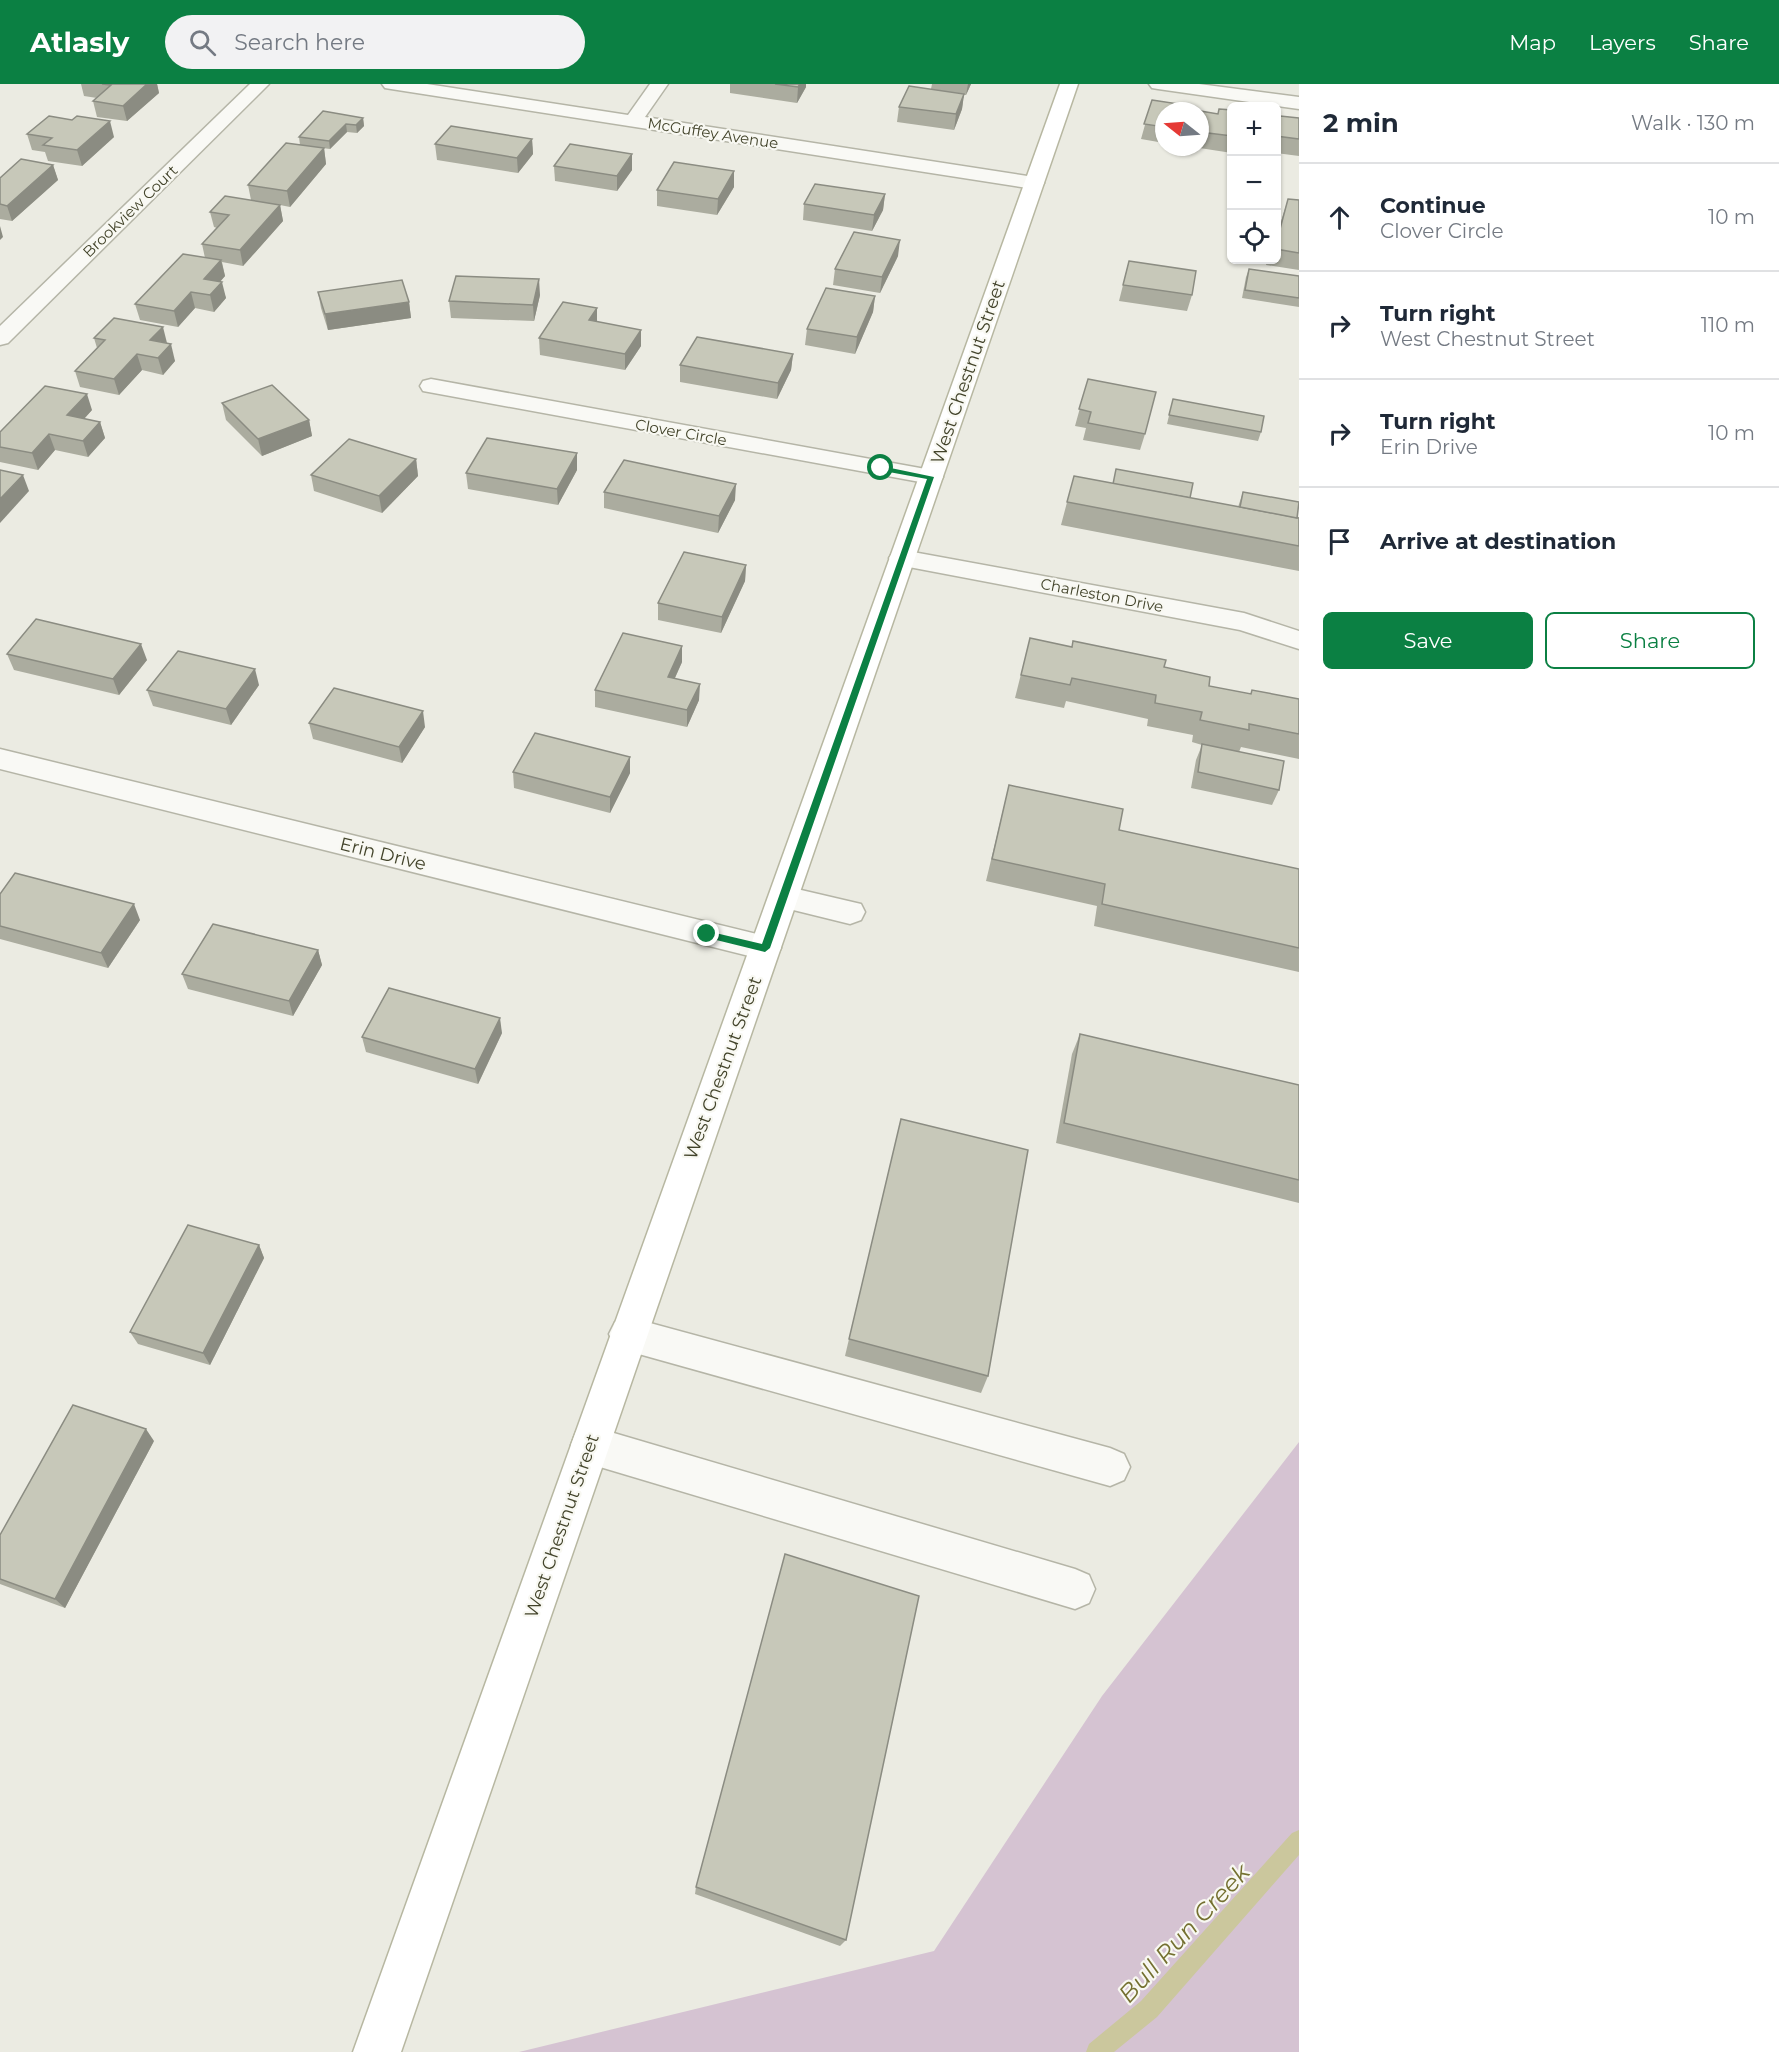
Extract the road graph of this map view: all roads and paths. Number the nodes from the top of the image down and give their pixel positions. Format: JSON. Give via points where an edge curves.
{"nodes":[{"id":1,"x":260,"y":84,"type":"edge"},
{"id":2,"x":391,"y":84,"type":"edge"},
{"id":3,"x":659,"y":84,"type":"edge"},
{"id":4,"x":1069,"y":84,"type":"edge"},
{"id":5,"x":1158,"y":84,"type":"edge"},
{"id":6,"x":1299,"y":103,"type":"edge"},
{"id":7,"x":633,"y":121,"type":"junction"},
{"id":8,"x":1034,"y":183,"type":"junction"},
{"id":9,"x":0,"y":338,"type":"edge"},
{"id":10,"x":431,"y":386,"type":"dead end"},
{"id":11,"x":931,"y":477,"type":"junction"},
{"id":12,"x":902,"y":558,"type":"junction"},
{"id":13,"x":1299,"y":640,"type":"edge"},
{"id":14,"x":0,"y":759,"type":"edge"},
{"id":15,"x":783,"y":897,"type":"junction"},
{"id":16,"x":850,"y":912,"type":"dead end"},
{"id":17,"x":765,"y":948,"type":"junction"},
{"id":18,"x":628,"y":1334,"type":"junction"},
{"id":19,"x":590,"y":1445,"type":"junction"},
{"id":20,"x":1110,"y":1467,"type":"dead end"},
{"id":21,"x":1075,"y":1589,"type":"dead end"},
{"id":22,"x":377,"y":2052,"type":"edge"}],
"edges":[{"from":1,"to":9,"type":"street","name":"Brookview Court"},
{"from":2,"to":7,"type":"street","name":"McGuffey Avenue"},
{"from":3,"to":7,"type":"street"},
{"from":4,"to":8,"type":"main road","name":"West Chestnut Street"},
{"from":5,"to":6,"type":"street"},
{"from":7,"to":8,"type":"street","name":"McGuffey Avenue"},
{"from":8,"to":11,"type":"main road","name":"West Chestnut Street"},
{"from":10,"to":11,"type":"street","name":"Clover Circle"},
{"from":11,"to":12,"type":"main road","name":"West Chestnut Street"},
{"from":12,"to":13,"type":"street","name":"Charleston Drive","via":[[1244,622]]},
{"from":12,"to":15,"type":"main road","name":"West Chestnut Street"},
{"from":14,"to":17,"type":"street","name":"Erin Drive"},
{"from":15,"to":16,"type":"street"},
{"from":15,"to":17,"type":"main road","name":"West Chestnut Street"},
{"from":17,"to":18,"type":"main road","name":"West Chestnut Street"},
{"from":18,"to":19,"type":"main road","name":"West Chestnut Street"},
{"from":18,"to":20,"type":"street"},
{"from":19,"to":21,"type":"street"},
{"from":19,"to":22,"type":"main road","name":"West Chestnut Street"}]}
